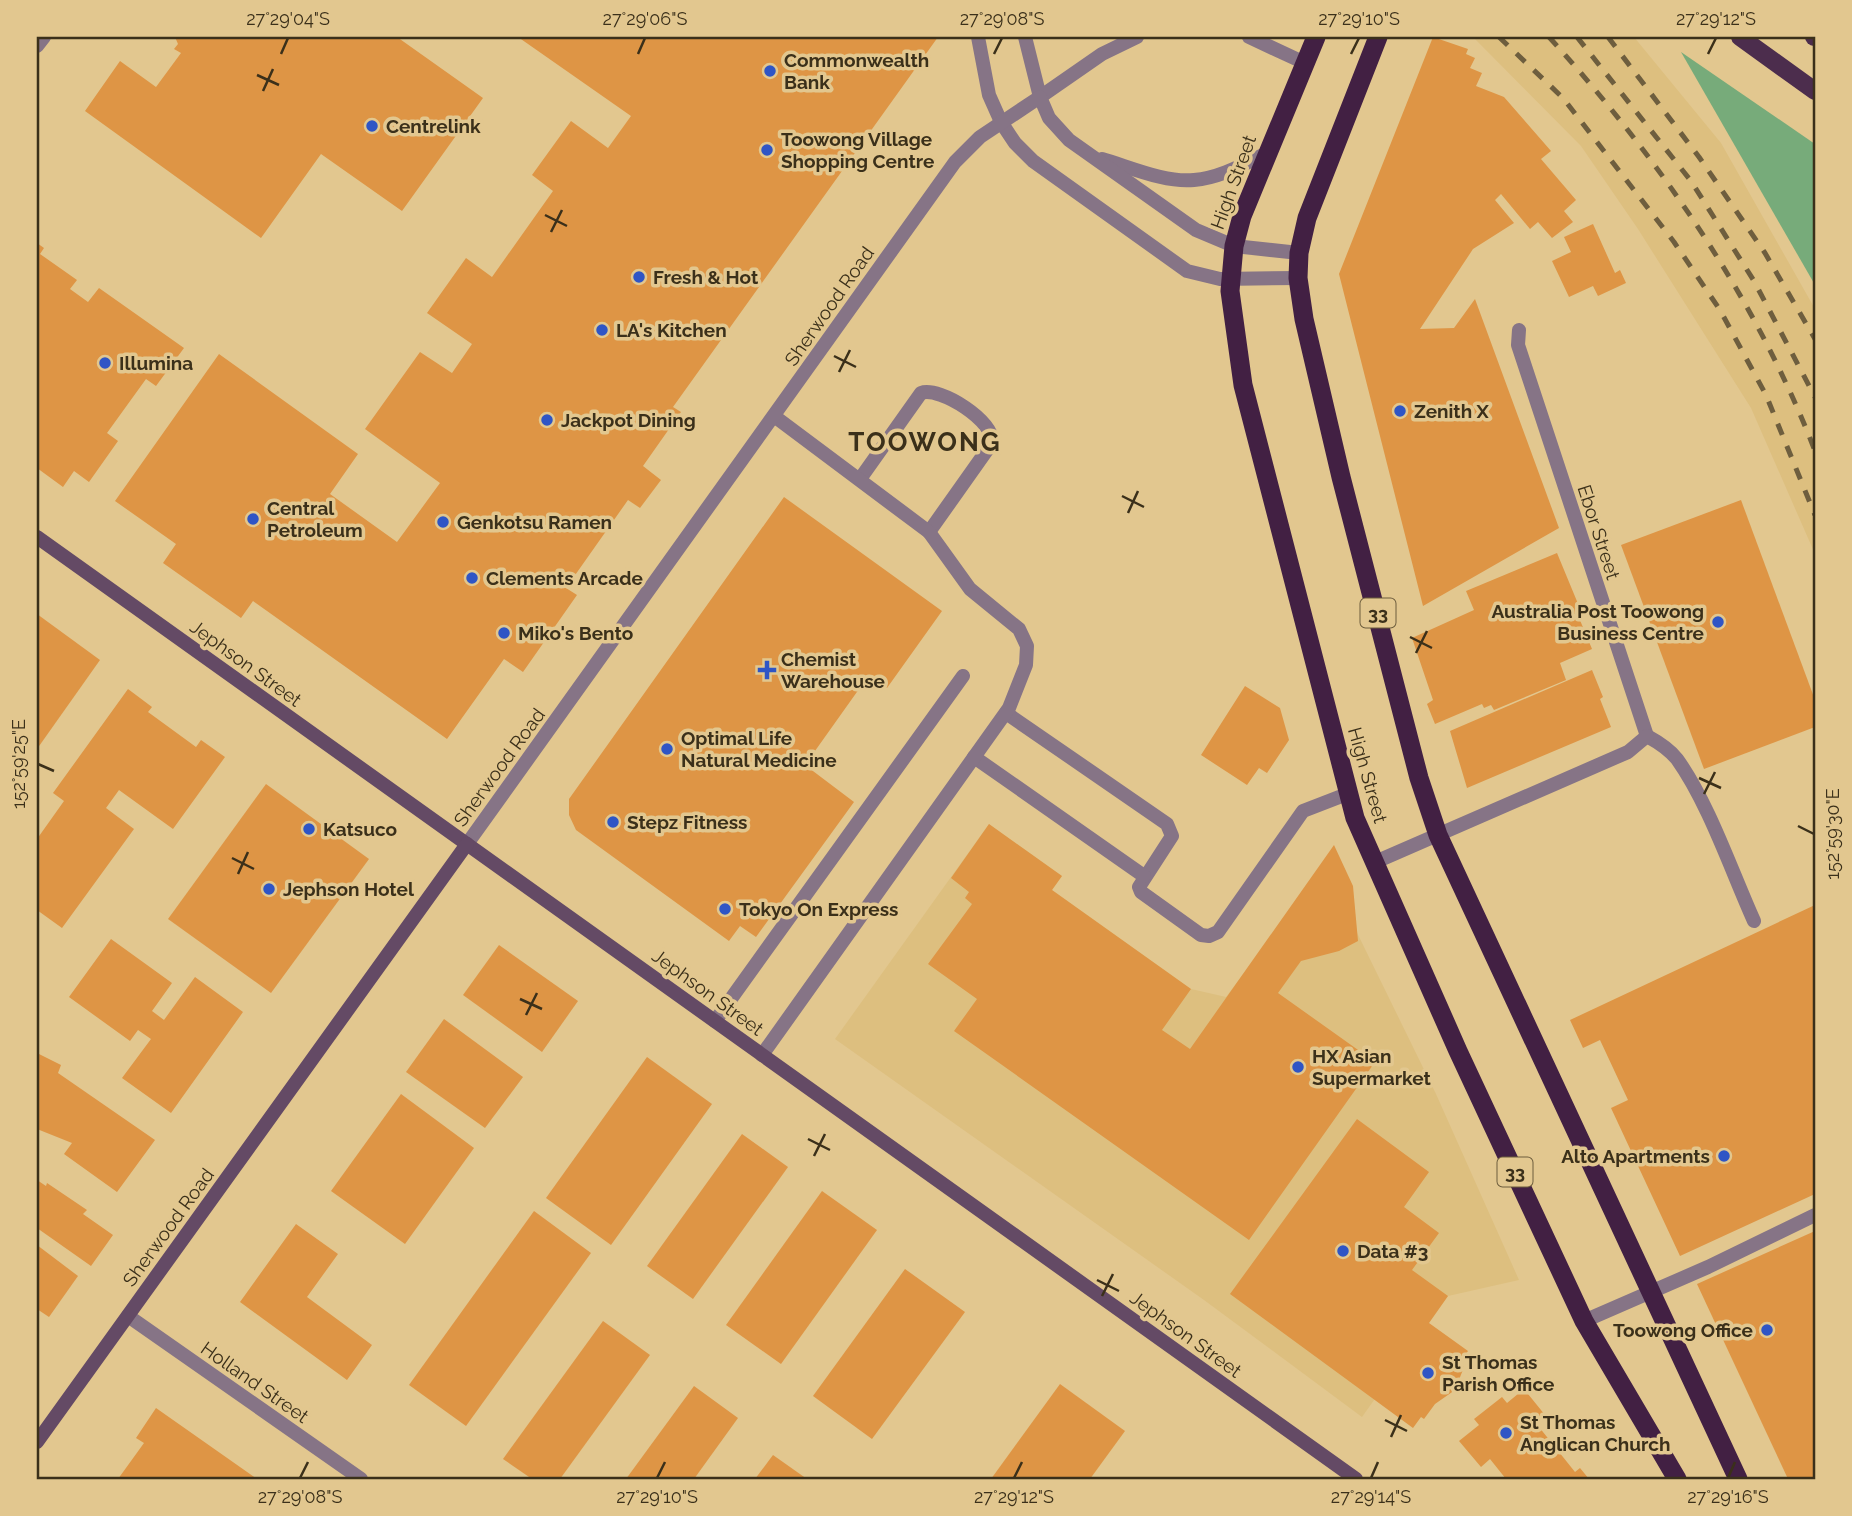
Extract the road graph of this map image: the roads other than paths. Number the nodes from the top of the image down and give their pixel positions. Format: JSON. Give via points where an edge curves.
{"nodes":[{"id":1,"x":44,"y":37,"type":"edge"},
{"id":2,"x":978,"y":37,"type":"edge"},
{"id":3,"x":1025,"y":37,"type":"edge"},
{"id":4,"x":1138,"y":37,"type":"edge"},
{"id":5,"x":1249,"y":37,"type":"edge"},
{"id":6,"x":1316,"y":37,"type":"edge"},
{"id":7,"x":1378,"y":37,"type":"edge"},
{"id":8,"x":1740,"y":37,"type":"edge"},
{"id":9,"x":37,"y":46,"type":"edge"},
{"id":10,"x":1305,"y":63,"type":"junction"},
{"id":11,"x":1815,"y":90,"type":"edge"},
{"id":12,"x":1040,"y":97,"type":"junction"},
{"id":13,"x":1001,"y":122,"type":"junction"},
{"id":14,"x":1267,"y":153,"type":"junction"},
{"id":15,"x":1091,"y":156,"type":"junction"},
{"id":16,"x":1234,"y":246,"type":"junction"},
{"id":17,"x":1299,"y":253,"type":"junction"},
{"id":18,"x":1298,"y":278,"type":"junction"},
{"id":19,"x":1230,"y":279,"type":"junction"},
{"id":20,"x":1519,"y":330,"type":"dead end"},
{"id":21,"x":774,"y":416,"type":"junction"},
{"id":22,"x":860,"y":479,"type":"junction"},
{"id":23,"x":929,"y":532,"type":"junction"},
{"id":24,"x":37,"y":537,"type":"edge"},
{"id":25,"x":963,"y":676,"type":"dead end"},
{"id":26,"x":1006,"y":713,"type":"junction"},
{"id":27,"x":1647,"y":736,"type":"junction"},
{"id":28,"x":974,"y":757,"type":"junction"},
{"id":29,"x":1347,"y":794,"type":"junction"},
{"id":30,"x":1438,"y":835,"type":"junction"},
{"id":31,"x":467,"y":844,"type":"junction"},
{"id":32,"x":1373,"y":863,"type":"junction"},
{"id":33,"x":1144,"y":876,"type":"junction"},
{"id":34,"x":1754,"y":921,"type":"dead end"},
{"id":35,"x":715,"y":1021,"type":"junction"},
{"id":36,"x":762,"y":1055,"type":"junction"},
{"id":37,"x":1815,"y":1215,"type":"edge"},
{"id":38,"x":1650,"y":1292,"type":"junction"},
{"id":39,"x":128,"y":1316,"type":"junction"},
{"id":40,"x":1584,"y":1321,"type":"junction"},
{"id":41,"x":37,"y":1442,"type":"edge"},
{"id":42,"x":361,"y":1479,"type":"edge"},
{"id":43,"x":1356,"y":1479,"type":"edge"},
{"id":44,"x":1677,"y":1479,"type":"edge"},
{"id":45,"x":1738,"y":1479,"type":"edge"}],
"edges":[{"from":1,"to":9,"type":"street"},
{"from":2,"to":13,"type":"street","via":[[989,95]]},
{"from":3,"to":12,"type":"street"},
{"from":4,"to":12,"type":"street","name":"Sherwood Road","via":[[1102,54]]},
{"from":5,"to":10,"type":"street"},
{"from":6,"to":10,"type":"highway","name":"High Street","number":"33"},
{"from":7,"to":17,"type":"highway","number":"33","via":[[1307,218]]},
{"from":8,"to":11,"type":"main road"},
{"from":10,"to":14,"type":"highway","name":"High Street","number":"33"},
{"from":12,"to":13,"type":"street","name":"Sherwood Road"},
{"from":12,"to":15,"type":"street","via":[[1054,125]]},
{"from":13,"to":19,"type":"street","via":[[1033,161],[1174,263],[1200,275]]},
{"from":13,"to":21,"type":"street","name":"Sherwood Road","via":[[972,143],[956,162]]},
{"from":14,"to":15,"type":"street","via":[[1214,177],[1185,181]]},
{"from":14,"to":16,"type":"highway","name":"High Street","number":"33"},
{"from":15,"to":16,"type":"street","via":[[1188,225]]},
{"from":16,"to":17,"type":"street"},
{"from":16,"to":19,"type":"highway","name":"High Street","number":"33"},
{"from":17,"to":18,"type":"highway","number":"33"},
{"from":18,"to":19,"type":"street"},
{"from":18,"to":30,"type":"highway","number":"33","via":[[1341,477]]},
{"from":19,"to":29,"type":"highway","name":"High Street","number":"33","via":[[1243,385]]},
{"from":20,"to":27,"type":"street","name":"Ebor Street","via":[[1518,345]]},
{"from":21,"to":22,"type":"street"},
{"from":21,"to":31,"type":"street","name":"Sherwood Road"},
{"from":22,"to":23,"type":"street"},
{"from":22,"to":23,"type":"street","via":[[921,393],[941,393],[985,424],[992,443]]},
{"from":23,"to":26,"type":"street","via":[[970,589],[1024,637],[1024,677]]},
{"from":24,"to":31,"type":"main road","name":"Jephson Street"},
{"from":25,"to":35,"type":"street"},
{"from":26,"to":28,"type":"street"},
{"from":26,"to":33,"type":"street","via":[[1167,824],[1172,836]]},
{"from":27,"to":30,"type":"street","via":[[1628,752]]},
{"from":27,"to":34,"type":"street","via":[[1676,759]]},
{"from":28,"to":33,"type":"street"},
{"from":28,"to":36,"type":"street"},
{"from":29,"to":32,"type":"highway","name":"High Street","number":"33"},
{"from":29,"to":33,"type":"street","via":[[1303,811],[1218,932],[1209,936],[1201,935],[1142,892]]},
{"from":30,"to":32,"type":"street"},
{"from":30,"to":38,"type":"highway","number":"33"},
{"from":31,"to":35,"type":"main road","name":"Jephson Street"},
{"from":31,"to":39,"type":"main road","name":"Sherwood Road"},
{"from":32,"to":40,"type":"highway","name":"High Street","number":"33"},
{"from":35,"to":36,"type":"main road","name":"Jephson Street"},
{"from":36,"to":43,"type":"main road","name":"Jephson Street"},
{"from":37,"to":38,"type":"street"},
{"from":38,"to":40,"type":"street"},
{"from":38,"to":45,"type":"highway","number":"33"},
{"from":39,"to":41,"type":"main road","name":"Sherwood Road"},
{"from":39,"to":42,"type":"street","name":"Holland Street"},
{"from":40,"to":44,"type":"highway","name":"High Street","number":"33"}]}
